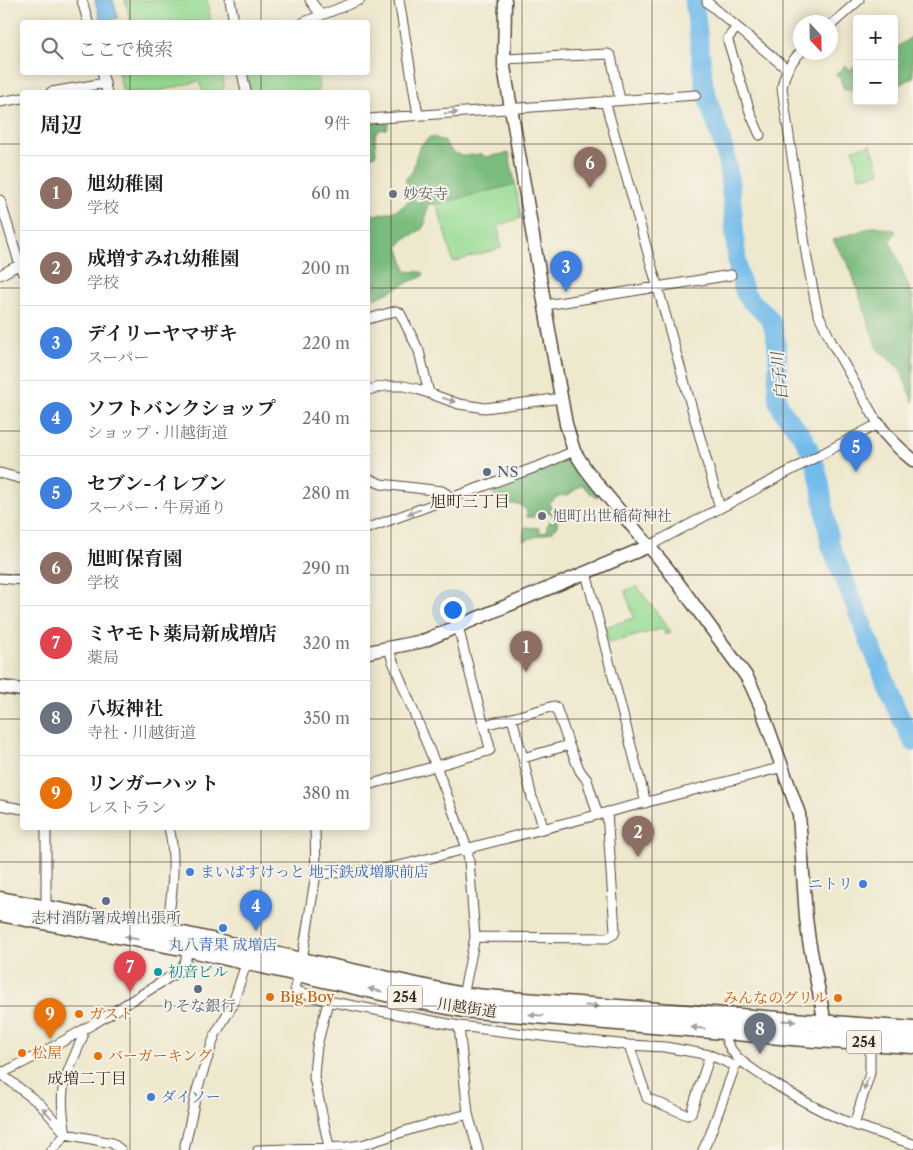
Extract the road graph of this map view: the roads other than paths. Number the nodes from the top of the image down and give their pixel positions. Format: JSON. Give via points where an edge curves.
{"nodes":[{"id":1,"x":82,"y":0,"type":"edge"},
{"id":2,"x":230,"y":0,"type":"edge"},
{"id":3,"x":310,"y":0,"type":"edge"},
{"id":4,"x":360,"y":0,"type":"edge"},
{"id":5,"x":399,"y":0,"type":"edge"},
{"id":6,"x":505,"y":0,"type":"edge"},
{"id":7,"x":707,"y":0,"type":"edge"},
{"id":8,"x":854,"y":1,"type":"edge"},
{"id":9,"x":321,"y":16,"type":"junction"},
{"id":10,"x":838,"y":18,"type":"edge"},
{"id":11,"x":87,"y":20,"type":"edge"},
{"id":12,"x":234,"y":20,"type":"edge"},
{"id":13,"x":310,"y":20,"type":"edge"},
{"id":14,"x":737,"y":27,"type":"junction"},
{"id":15,"x":504,"y":59,"type":"junction"},
{"id":16,"x":794,"y":60,"type":"edge"},
{"id":17,"x":787,"y":69,"type":"junction"},
{"id":18,"x":103,"y":75,"type":"edge"},
{"id":19,"x":243,"y":75,"type":"edge"},
{"id":20,"x":105,"y":83,"type":"junction"},
{"id":21,"x":63,"y":90,"type":"edge"},
{"id":22,"x":107,"y":90,"type":"edge"},
{"id":23,"x":246,"y":90,"type":"edge"},
{"id":24,"x":696,"y":95,"type":"dead end"},
{"id":25,"x":20,"y":98,"type":"edge"},
{"id":26,"x":620,"y":100,"type":"junction"},
{"id":27,"x":605,"y":101,"type":"junction"},
{"id":28,"x":0,"y":102,"type":"edge"},
{"id":29,"x":511,"y":108,"type":"junction"},
{"id":30,"x":418,"y":115,"type":"junction"},
{"id":31,"x":370,"y":119,"type":"edge"},
{"id":32,"x":760,"y":134,"type":"dead end"},
{"id":33,"x":0,"y":200,"type":"edge"},
{"id":34,"x":20,"y":261,"type":"edge"},
{"id":35,"x":20,"y":268,"type":"edge"},
{"id":36,"x":731,"y":275,"type":"dead end"},
{"id":37,"x":0,"y":276,"type":"edge"},
{"id":38,"x":657,"y":287,"type":"junction"},
{"id":39,"x":546,"y":305,"type":"junction"},
{"id":40,"x":370,"y":318,"type":"edge"},
{"id":41,"x":370,"y":390,"type":"edge"},
{"id":42,"x":429,"y":393,"type":"junction"},
{"id":43,"x":562,"y":398,"type":"junction"},
{"id":44,"x":878,"y":424,"type":"junction"},
{"id":45,"x":574,"y":451,"type":"junction"},
{"id":46,"x":913,"y":460,"type":"edge"},
{"id":47,"x":0,"y":473,"type":"edge"},
{"id":48,"x":20,"y":478,"type":"edge"},
{"id":49,"x":370,"y":479,"type":"edge"},
{"id":50,"x":449,"y":499,"type":"junction"},
{"id":51,"x":720,"y":508,"type":"junction"},
{"id":52,"x":370,"y":527,"type":"edge"},
{"id":53,"x":649,"y":546,"type":"junction"},
{"id":54,"x":586,"y":573,"type":"junction"},
{"id":55,"x":0,"y":578,"type":"edge"},
{"id":56,"x":20,"y":580,"type":"edge"},
{"id":57,"x":458,"y":626,"type":"junction"},
{"id":58,"x":389,"y":648,"type":"junction"},
{"id":59,"x":370,"y":652,"type":"edge"},
{"id":60,"x":0,"y":687,"type":"edge"},
{"id":61,"x":20,"y":690,"type":"edge"},
{"id":62,"x":512,"y":718,"type":"junction"},
{"id":63,"x":484,"y":725,"type":"junction"},
{"id":64,"x":568,"y":745,"type":"junction"},
{"id":65,"x":523,"y":758,"type":"junction"},
{"id":66,"x":436,"y":766,"type":"junction"},
{"id":67,"x":783,"y":768,"type":"junction"},
{"id":68,"x":370,"y":784,"type":"edge"},
{"id":69,"x":646,"y":803,"type":"junction"},
{"id":70,"x":0,"y":806,"type":"edge"},
{"id":71,"x":20,"y":809,"type":"edge"},
{"id":72,"x":603,"y":814,"type":"junction"},
{"id":73,"x":543,"y":828,"type":"junction"},
{"id":74,"x":46,"y":830,"type":"edge"},
{"id":75,"x":170,"y":830,"type":"edge"},
{"id":76,"x":315,"y":830,"type":"edge"},
{"id":77,"x":467,"y":848,"type":"junction"},
{"id":78,"x":316,"y":874,"type":"junction"},
{"id":79,"x":0,"y":900,"type":"edge"},
{"id":80,"x":46,"y":909,"type":"junction"},
{"id":81,"x":0,"y":912,"type":"edge"},
{"id":82,"x":164,"y":937,"type":"junction"},
{"id":83,"x":475,"y":937,"type":"junction"},
{"id":84,"x":187,"y":948,"type":"junction"},
{"id":85,"x":247,"y":961,"type":"junction"},
{"id":86,"x":301,"y":966,"type":"junction"},
{"id":87,"x":463,"y":996,"type":"junction"},
{"id":88,"x":328,"y":1001,"type":"junction"},
{"id":89,"x":823,"y":1023,"type":"junction"},
{"id":90,"x":724,"y":1024,"type":"junction"},
{"id":91,"x":459,"y":1026,"type":"junction"},
{"id":92,"x":913,"y":1030,"type":"edge"},
{"id":93,"x":81,"y":1032,"type":"junction"},
{"id":94,"x":816,"y":1039,"type":"junction"},
{"id":95,"x":870,"y":1042,"type":"junction"},
{"id":96,"x":913,"y":1045,"type":"edge"},
{"id":97,"x":629,"y":1046,"type":"junction"},
{"id":98,"x":710,"y":1055,"type":"junction"},
{"id":99,"x":737,"y":1063,"type":"junction"},
{"id":100,"x":0,"y":1073,"type":"edge"},
{"id":101,"x":468,"y":1114,"type":"junction"},
{"id":102,"x":854,"y":1125,"type":"junction"},
{"id":103,"x":66,"y":1134,"type":"junction"},
{"id":104,"x":913,"y":1144,"type":"edge"},
{"id":105,"x":329,"y":1147,"type":"junction"},
{"id":106,"x":362,"y":1147,"type":"edge"},
{"id":107,"x":52,"y":1150,"type":"edge"},
{"id":108,"x":121,"y":1150,"type":"edge"},
{"id":109,"x":184,"y":1150,"type":"edge"},
{"id":110,"x":258,"y":1150,"type":"edge"},
{"id":111,"x":478,"y":1150,"type":"edge"},
{"id":112,"x":703,"y":1150,"type":"edge"}],
"edges":[{"from":1,"to":11,"type":"street"},
{"from":2,"to":12,"type":"street"},
{"from":3,"to":9,"type":"street"},
{"from":4,"to":9,"type":"street"},
{"from":5,"to":30,"type":"street"},
{"from":6,"to":15,"type":"street"},
{"from":7,"to":14,"type":"street"},
{"from":8,"to":10,"type":"street"},
{"from":9,"to":13,"type":"street"},
{"from":14,"to":17,"type":"street"},
{"from":14,"to":32,"type":"street","via":[[728,40]]},
{"from":15,"to":26,"type":"street","via":[[608,54]]},
{"from":15,"to":29,"type":"street"},
{"from":16,"to":17,"type":"street"},
{"from":17,"to":44,"type":"street","via":[[782,88],[783,102],[814,300],[832,343]]},
{"from":18,"to":20,"type":"street"},
{"from":19,"to":23,"type":"street"},
{"from":20,"to":21,"type":"street"},
{"from":20,"to":22,"type":"street"},
{"from":24,"to":26,"type":"street"},
{"from":25,"to":28,"type":"street"},
{"from":26,"to":27,"type":"street"},
{"from":27,"to":29,"type":"street"},
{"from":27,"to":38,"type":"street"},
{"from":30,"to":29,"type":"street","one_way":true},
{"from":29,"to":39,"type":"street"},
{"from":30,"to":31,"type":"street"},
{"from":33,"to":34,"type":"street"},
{"from":35,"to":37,"type":"street"},
{"from":36,"to":38,"type":"street"},
{"from":38,"to":39,"type":"street"},
{"from":38,"to":51,"type":"street"},
{"from":39,"to":43,"type":"street"},
{"from":40,"to":42,"type":"street","via":[[396,311],[400,313],[420,351]]},
{"from":41,"to":42,"type":"street","via":[[394,386]]},
{"from":42,"to":43,"type":"street","one_way":true,"via":[[459,404],[486,408]]},
{"from":43,"to":45,"type":"street"},
{"from":44,"to":46,"type":"street"},
{"from":44,"to":51,"type":"street"},
{"from":45,"to":50,"type":"street"},
{"from":45,"to":53,"type":"street","via":[[598,486]]},
{"from":47,"to":48,"type":"street"},
{"from":49,"to":50,"type":"street","via":[[381,484],[445,492]]},
{"from":50,"to":52,"type":"street","one_way":true},
{"from":51,"to":53,"type":"street"},
{"from":53,"to":54,"type":"street"},
{"from":53,"to":67,"type":"street","via":[[751,685]]},
{"from":54,"to":57,"type":"street"},
{"from":54,"to":69,"type":"street"},
{"from":55,"to":56,"type":"street"},
{"from":57,"to":58,"type":"street","via":[[422,641]]},
{"from":57,"to":63,"type":"street"},
{"from":58,"to":59,"type":"street"},
{"from":58,"to":66,"type":"street"},
{"from":60,"to":61,"type":"street"},
{"from":62,"to":63,"type":"street"},
{"from":62,"to":64,"type":"street","via":[[555,706]]},
{"from":62,"to":65,"type":"street"},
{"from":63,"to":66,"type":"street","via":[[490,750]]},
{"from":64,"to":65,"type":"street"},
{"from":64,"to":72,"type":"street"},
{"from":65,"to":73,"type":"street"},
{"from":66,"to":68,"type":"street"},
{"from":66,"to":77,"type":"street"},
{"from":67,"to":69,"type":"street"},
{"from":67,"to":89,"type":"street","via":[[798,814],[806,918]]},
{"from":69,"to":72,"type":"street"},
{"from":70,"to":71,"type":"street"},
{"from":72,"to":73,"type":"street"},
{"from":72,"to":83,"type":"street","via":[[615,931],[612,936]]},
{"from":73,"to":77,"type":"street"},
{"from":74,"to":80,"type":"street"},
{"from":75,"to":82,"type":"street","via":[[172,889]]},
{"from":76,"to":78,"type":"street"},
{"from":77,"to":78,"type":"street","via":[[379,870]]},
{"from":77,"to":83,"type":"street"},
{"from":78,"to":86,"type":"street"},
{"from":79,"to":80,"type":"highway","name":"川越街道","number":"254"},
{"from":80,"to":82,"type":"highway","name":"川越街道","number":"254"},
{"from":82,"to":81,"type":"highway","name":"川越街道","number":"254","one_way":true},
{"from":82,"to":84,"type":"highway","name":"川越街道","number":"254"},
{"from":82,"to":86,"type":"highway","name":"川越街道","number":"254"},
{"from":83,"to":87,"type":"street"},
{"from":84,"to":85,"type":"highway","name":"川越街道","number":"254"},
{"from":84,"to":93,"type":"street","via":[[181,970]]},
{"from":85,"to":86,"type":"highway","name":"川越街道","number":"254"},
{"from":85,"to":109,"type":"street","via":[[232,1006],[214,1035],[197,1090]]},
{"from":86,"to":87,"type":"highway","name":"川越街道","number":"254"},
{"from":86,"to":88,"type":"street","via":[[297,991]]},
{"from":90,"to":86,"type":"highway","name":"川越街道","number":"254","one_way":true,"via":[[462,1009],[417,1000]]},
{"from":87,"to":90,"type":"highway","name":"川越街道","number":"254","one_way":true},
{"from":88,"to":91,"type":"street"},
{"from":88,"to":105,"type":"street","via":[[314,1063],[314,1077]]},
{"from":90,"to":89,"type":"highway","name":"川越街道","number":"254","one_way":true},
{"from":89,"to":92,"type":"highway","name":"川越街道","number":"254"},
{"from":89,"to":94,"type":"street"},
{"from":90,"to":94,"type":"highway","name":"川越街道","number":"254"},
{"from":90,"to":99,"type":"street","via":[[725,1040]]},
{"from":91,"to":97,"type":"street"},
{"from":91,"to":101,"type":"street"},
{"from":93,"to":100,"type":"street"},
{"from":93,"to":103,"type":"street","via":[[83,1036],[65,1081],[63,1117]]},
{"from":94,"to":95,"type":"highway","name":"川越街道","number":"254"},
{"from":95,"to":96,"type":"highway","name":"川越街道","number":"254"},
{"from":95,"to":102,"type":"street","one_way":true,"via":[[870,1073]]},
{"from":97,"to":98,"type":"street","via":[[665,1047]]},
{"from":97,"to":98,"type":"street","via":[[647,1098],[687,1115],[691,1113]]},
{"from":98,"to":99,"type":"street"},
{"from":99,"to":102,"type":"street"},
{"from":99,"to":112,"type":"street"},
{"from":103,"to":100,"type":"street","one_way":true,"via":[[40,1104]]},
{"from":101,"to":106,"type":"street"},
{"from":101,"to":111,"type":"street"},
{"from":102,"to":104,"type":"street"},
{"from":103,"to":107,"type":"street"},
{"from":103,"to":108,"type":"street","via":[[112,1143]]},
{"from":105,"to":106,"type":"street"},
{"from":105,"to":110,"type":"street"}]}
